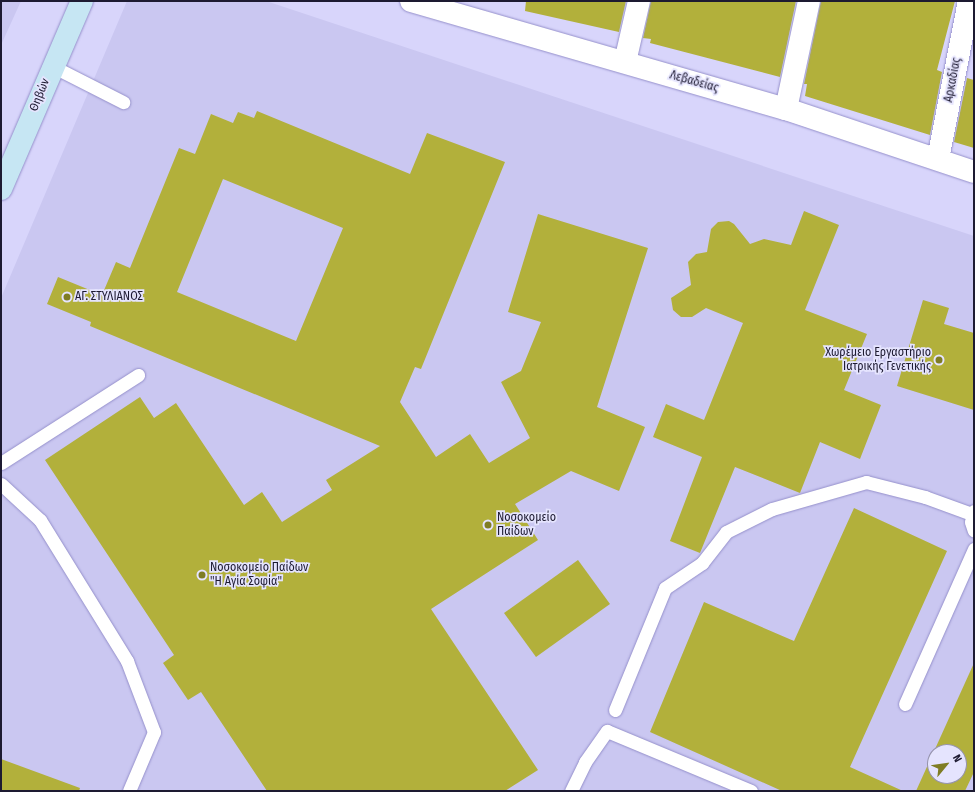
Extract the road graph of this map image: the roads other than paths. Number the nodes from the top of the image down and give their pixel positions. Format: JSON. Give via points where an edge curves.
{"nodes":[{"id":1,"x":82,"y":1,"type":"edge"},
{"id":2,"x":411,"y":1,"type":"edge"},
{"id":3,"x":639,"y":1,"type":"edge"},
{"id":4,"x":809,"y":1,"type":"edge"},
{"id":5,"x":969,"y":1,"type":"edge"},
{"id":6,"x":625,"y":62,"type":"junction"},
{"id":7,"x":52,"y":66,"type":"junction"},
{"id":8,"x":123,"y":102,"type":"dead end"},
{"id":9,"x":786,"y":109,"type":"junction"},
{"id":10,"x":938,"y":160,"type":"junction"},
{"id":11,"x":974,"y":172,"type":"edge"},
{"id":12,"x":1,"y":189,"type":"edge"},
{"id":13,"x":138,"y":375,"type":"dead end"},
{"id":14,"x":1,"y":464,"type":"edge"},
{"id":15,"x":1,"y":484,"type":"edge"},
{"id":16,"x":973,"y":513,"type":"edge"},
{"id":17,"x":974,"y":531,"type":"edge"},
{"id":18,"x":974,"y":549,"type":"edge"},
{"id":19,"x":905,"y":704,"type":"dead end"},
{"id":20,"x":611,"y":720,"type":"junction"},
{"id":21,"x":129,"y":791,"type":"edge"},
{"id":22,"x":571,"y":791,"type":"edge"},
{"id":23,"x":751,"y":791,"type":"edge"}],
"edges":[{"from":1,"to":7,"type":"street","name":"Θηβών"},
{"from":2,"to":6,"type":"street","name":"Λεβαδείας"},
{"from":3,"to":6,"type":"street"},
{"from":4,"to":9,"type":"street"},
{"from":5,"to":10,"type":"street","name":"Αρκαδίας"},
{"from":6,"to":9,"type":"street","name":"Λεβαδείας"},
{"from":7,"to":8,"type":"lane"},
{"from":7,"to":12,"type":"street","name":"Θηβών"},
{"from":9,"to":10,"type":"street","name":"Λεβαδείας"},
{"from":10,"to":11,"type":"street","name":"Λεβαδείας"},
{"from":13,"to":14,"type":"lane"},
{"from":15,"to":21,"type":"lane","via":[[40,520],[127,661],[154,732]]},
{"from":16,"to":17,"type":"lane","via":[[971,522]]},
{"from":16,"to":20,"type":"lane","via":[[925,497],[866,482],[772,509],[726,532],[702,563],[665,588]]},
{"from":18,"to":19,"type":"lane"},
{"from":20,"to":22,"type":"lane","via":[[585,762]]},
{"from":20,"to":23,"type":"lane"}]}
